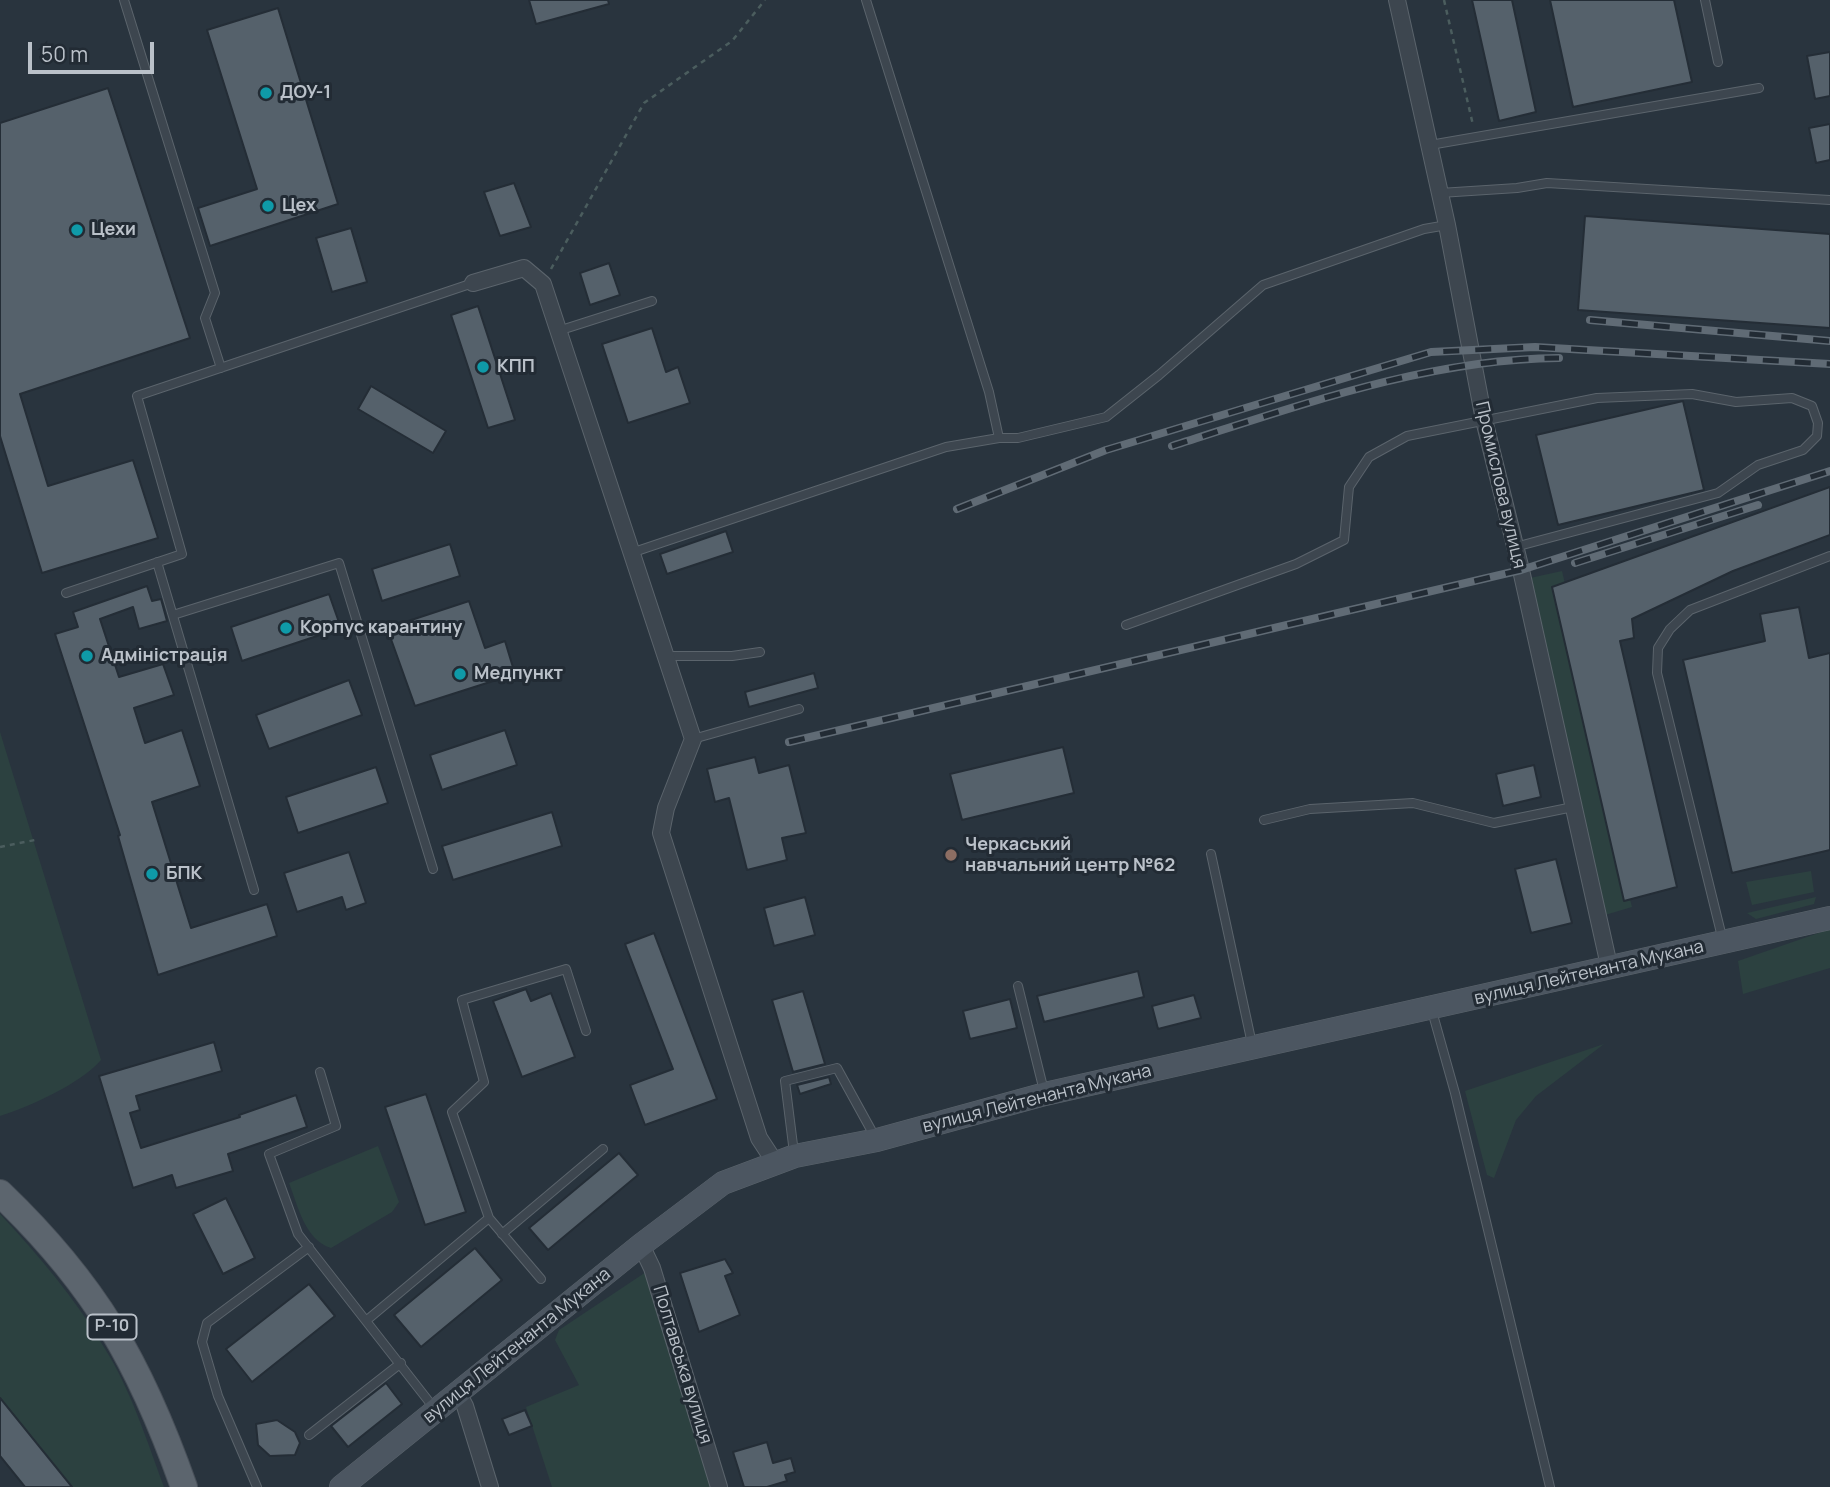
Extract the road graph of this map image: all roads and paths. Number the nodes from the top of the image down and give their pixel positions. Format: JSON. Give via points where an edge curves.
{"nodes":[{"id":1,"x":124,"y":0,"type":"edge"},
{"id":2,"x":765,"y":0,"type":"edge"},
{"id":3,"x":866,"y":0,"type":"edge"},
{"id":4,"x":1397,"y":0,"type":"edge"},
{"id":5,"x":1444,"y":0,"type":"edge"},
{"id":6,"x":1705,"y":0,"type":"edge"},
{"id":7,"x":1718,"y":62,"type":"dead end"},
{"id":8,"x":1759,"y":88,"type":"dead end"},
{"id":9,"x":1476,"y":138,"type":"junction"},
{"id":10,"x":1430,"y":145,"type":"junction"},
{"id":11,"x":1440,"y":193,"type":"junction"},
{"id":12,"x":1830,"y":200,"type":"edge"},
{"id":13,"x":1447,"y":225,"type":"junction"},
{"id":14,"x":473,"y":283,"type":"joint"},
{"id":15,"x":543,"y":284,"type":"junction"},
{"id":16,"x":652,"y":301,"type":"dead end"},
{"id":17,"x":558,"y":331,"type":"junction"},
{"id":18,"x":221,"y":368,"type":"junction"},
{"id":19,"x":1484,"y":420,"type":"junction"},
{"id":20,"x":999,"y":438,"type":"junction"},
{"id":21,"x":1515,"y":547,"type":"junction"},
{"id":22,"x":631,"y":552,"type":"junction"},
{"id":23,"x":1830,"y":556,"type":"edge"},
{"id":24,"x":157,"y":562,"type":"junction"},
{"id":25,"x":66,"y":593,"type":"dead end"},
{"id":26,"x":173,"y":615,"type":"junction"},
{"id":27,"x":1126,"y":625,"type":"dead end"},
{"id":28,"x":760,"y":652,"type":"dead end"},
{"id":29,"x":665,"y":656,"type":"junction"},
{"id":30,"x":799,"y":709,"type":"dead end"},
{"id":31,"x":693,"y":739,"type":"junction"},
{"id":32,"x":1573,"y":807,"type":"junction"},
{"id":33,"x":1264,"y":820,"type":"dead end"},
{"id":34,"x":35,"y":840,"type":"dead end"},
{"id":35,"x":0,"y":847,"type":"edge"},
{"id":36,"x":1210,"y":854,"type":"dead end"},
{"id":37,"x":433,"y":869,"type":"dead end"},
{"id":38,"x":254,"y":890,"type":"dead end"},
{"id":39,"x":1830,"y":918,"type":"edge"},
{"id":40,"x":1723,"y":941,"type":"junction"},
{"id":41,"x":1610,"y":970,"type":"junction"},
{"id":42,"x":1018,"y":986,"type":"dead end"},
{"id":43,"x":1432,"y":1010,"type":"junction"},
{"id":44,"x":586,"y":1031,"type":"dead end"},
{"id":45,"x":1253,"y":1047,"type":"junction"},
{"id":46,"x":320,"y":1072,"type":"dead end"},
{"id":47,"x":1045,"y":1094,"type":"junction"},
{"id":48,"x":877,"y":1140,"type":"junction"},
{"id":49,"x":603,"y":1149,"type":"dead end"},
{"id":50,"x":785,"y":1160,"type":"junction"},
{"id":51,"x":0,"y":1194,"type":"edge"},
{"id":52,"x":489,"y":1218,"type":"junction"},
{"id":53,"x":502,"y":1234,"type":"junction"},
{"id":54,"x":641,"y":1245,"type":"junction"},
{"id":55,"x":309,"y":1247,"type":"junction"},
{"id":56,"x":541,"y":1279,"type":"dead end"},
{"id":57,"x":367,"y":1320,"type":"junction"},
{"id":58,"x":401,"y":1363,"type":"junction"},
{"id":59,"x":458,"y":1393,"type":"junction"},
{"id":60,"x":436,"y":1411,"type":"junction"},
{"id":61,"x":309,"y":1435,"type":"dead end"},
{"id":62,"x":184,"y":1487,"type":"edge"},
{"id":63,"x":257,"y":1487,"type":"edge"},
{"id":64,"x":341,"y":1487,"type":"edge"},
{"id":65,"x":490,"y":1487,"type":"edge"},
{"id":66,"x":719,"y":1487,"type":"edge"},
{"id":67,"x":1550,"y":1487,"type":"edge"}],
"edges":[{"from":1,"to":18,"type":"lane","via":[[215,293],[205,318]]},
{"from":2,"to":15,"type":"path","via":[[732,41],[644,103]]},
{"from":3,"to":20,"type":"lane","via":[[989,392]]},
{"from":4,"to":10,"type":"street","name":"Промислова вулиця"},
{"from":5,"to":9,"type":"path"},
{"from":6,"to":7,"type":"lane"},
{"from":8,"to":9,"type":"lane"},
{"from":9,"to":10,"type":"lane"},
{"from":10,"to":11,"type":"street","name":"Промислова вулиця"},
{"from":11,"to":12,"type":"lane","via":[[1547,183]]},
{"from":11,"to":13,"type":"street","name":"Промислова вулиця"},
{"from":13,"to":19,"type":"street","name":"Промислова вулиця"},
{"from":13,"to":20,"type":"lane","via":[[1423,229],[1263,285],[1106,417],[1018,438]]},
{"from":14,"to":15,"type":"street","via":[[524,268]]},
{"from":14,"to":18,"type":"lane"},
{"from":15,"to":17,"type":"street"},
{"from":16,"to":17,"type":"lane"},
{"from":17,"to":22,"type":"street"},
{"from":18,"to":24,"type":"lane","via":[[137,396],[182,554]]},
{"from":19,"to":21,"type":"street","name":"Промислова вулиця"},
{"from":19,"to":21,"type":"lane","via":[[1597,398],[1692,394],[1736,402],[1792,398],[1812,406],[1818,423],[1817,436],[1803,450],[1758,465],[1718,493]]},
{"from":19,"to":27,"type":"lane","via":[[1407,436],[1368,457],[1349,487],[1344,540],[1296,564]]},
{"from":20,"to":22,"type":"lane","via":[[946,447]]},
{"from":21,"to":32,"type":"street","name":"Промислова вулиця"},
{"from":22,"to":29,"type":"street"},
{"from":23,"to":40,"type":"lane","via":[[1690,610],[1658,648],[1657,673]]},
{"from":24,"to":25,"type":"lane"},
{"from":24,"to":26,"type":"lane"},
{"from":26,"to":37,"type":"lane","via":[[339,563]]},
{"from":26,"to":38,"type":"lane"},
{"from":28,"to":29,"type":"lane"},
{"from":29,"to":31,"type":"street"},
{"from":30,"to":31,"type":"lane"},
{"from":31,"to":50,"type":"street","via":[[661,833],[759,1138]]},
{"from":32,"to":33,"type":"lane","via":[[1494,823],[1413,803],[1310,809]]},
{"from":32,"to":41,"type":"street","name":"Промислова вулиця"},
{"from":34,"to":35,"type":"path"},
{"from":36,"to":45,"type":"lane"},
{"from":39,"to":40,"type":"main road","name":"вулиця Лейтенанта Мукана"},
{"from":40,"to":41,"type":"main road","name":"вулиця Лейтенанта Мукана"},
{"from":41,"to":43,"type":"main road","name":"вулиця Лейтенанта Мукана"},
{"from":42,"to":47,"type":"lane"},
{"from":43,"to":45,"type":"main road","name":"вулиця Лейтенанта Мукана"},
{"from":43,"to":67,"type":"lane"},
{"from":44,"to":52,"type":"lane","via":[[566,969],[462,1000],[484,1082],[452,1112]]},
{"from":45,"to":47,"type":"main road","name":"вулиця Лейтенанта Мукана"},
{"from":46,"to":55,"type":"lane","via":[[336,1126],[269,1154],[298,1234]]},
{"from":47,"to":48,"type":"main road","name":"вулиця Лейтенанта Мукана"},
{"from":48,"to":50,"type":"main road","name":"вулиця Лейтенанта Мукана"},
{"from":48,"to":50,"type":"lane","via":[[837,1069],[785,1081]]},
{"from":49,"to":53,"type":"lane"},
{"from":50,"to":54,"type":"main road","name":"вулиця Лейтенанта Мукана","via":[[723,1183]]},
{"from":51,"to":62,"type":"main road","number":"Р-10","via":[[50,1244],[102,1310],[149,1398]]},
{"from":52,"to":53,"type":"lane"},
{"from":52,"to":57,"type":"lane"},
{"from":53,"to":56,"type":"lane"},
{"from":54,"to":59,"type":"main road","name":"вулиця Лейтенанта Мукана"},
{"from":54,"to":66,"type":"street","name":"Полтавська вулиця"},
{"from":55,"to":57,"type":"lane"},
{"from":55,"to":63,"type":"lane","via":[[207,1323],[202,1342],[218,1396]]},
{"from":57,"to":58,"type":"lane"},
{"from":58,"to":60,"type":"lane"},
{"from":58,"to":61,"type":"lane"},
{"from":59,"to":60,"type":"main road","name":"вулиця Лейтенанта Мукана"},
{"from":59,"to":65,"type":"street"},
{"from":60,"to":64,"type":"main road","name":"вулиця Лейтенанта Мукана"}]}
